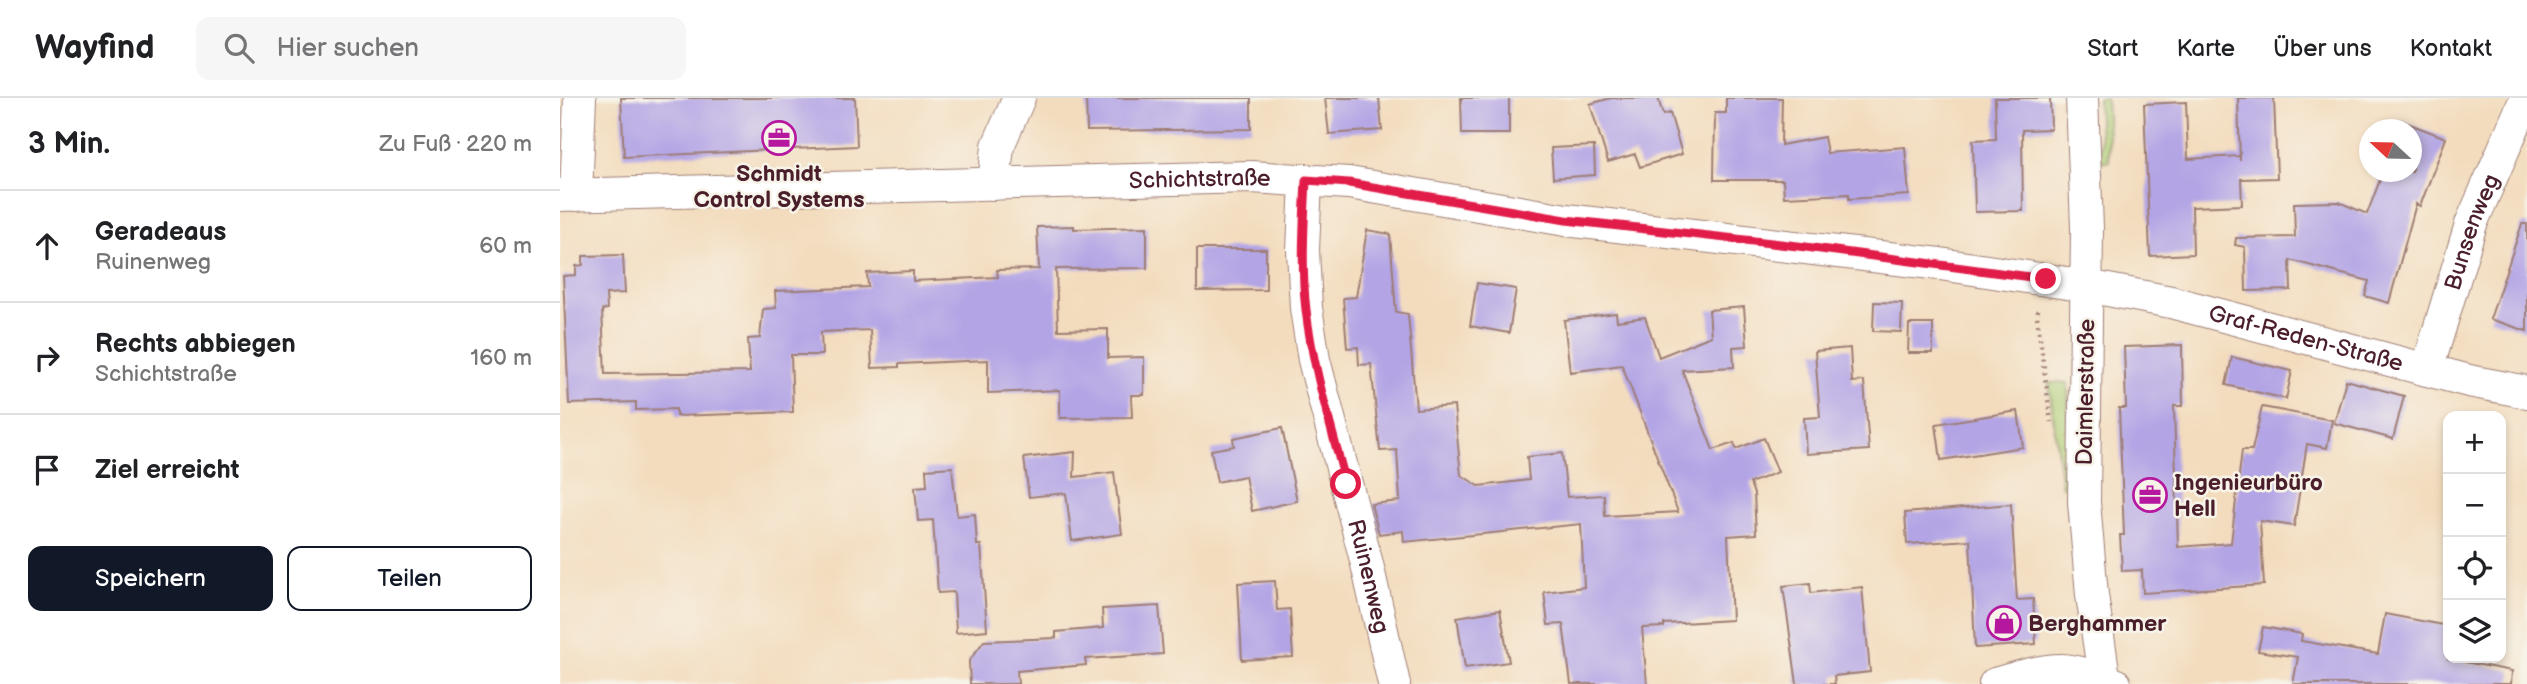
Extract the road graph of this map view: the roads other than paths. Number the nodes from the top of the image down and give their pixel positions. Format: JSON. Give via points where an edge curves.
{"nodes":[{"id":1,"x":580,"y":98,"type":"edge"},
{"id":2,"x":1019,"y":98,"type":"edge"},
{"id":3,"x":2082,"y":98,"type":"edge"},
{"id":4,"x":2526,"y":98,"type":"edge"},
{"id":5,"x":1306,"y":180,"type":"junction"},
{"id":6,"x":994,"y":184,"type":"junction"},
{"id":7,"x":568,"y":195,"type":"edge"},
{"id":8,"x":2087,"y":286,"type":"junction"},
{"id":9,"x":2427,"y":370,"type":"junction"},
{"id":10,"x":2527,"y":392,"type":"edge"},
{"id":11,"x":2108,"y":683,"type":"edge"},
{"id":12,"x":1394,"y":684,"type":"edge"},
{"id":13,"x":1995,"y":684,"type":"edge"}],
"edges":[{"from":1,"to":7,"type":"street"},
{"from":2,"to":6,"type":"street","via":[[998,146]]},
{"from":3,"to":8,"type":"street","name":"Daimlerstraße"},
{"from":4,"to":9,"type":"street","name":"Bunsenweg","via":[[2471,224]]},
{"from":5,"to":6,"type":"street","name":"Schichtstraße","via":[[1251,177]]},
{"from":5,"to":8,"type":"street","name":"Schichtstraße","via":[[1382,188],[1566,220]]},
{"from":5,"to":12,"type":"street","name":"Ruinenweg","via":[[1303,250],[1314,360]]},
{"from":6,"to":7,"type":"street","name":"Schichtstraße"},
{"from":8,"to":9,"type":"street","name":"Graf-Reden-Straße","via":[[2171,302]]},
{"from":8,"to":11,"type":"street","name":"Daimlerstraße","via":[[2084,502],[2092,595]]},
{"from":9,"to":10,"type":"street","name":"Graf-Reden-Straße"},
{"from":11,"to":13,"type":"street","via":[[2060,670]]}]}
